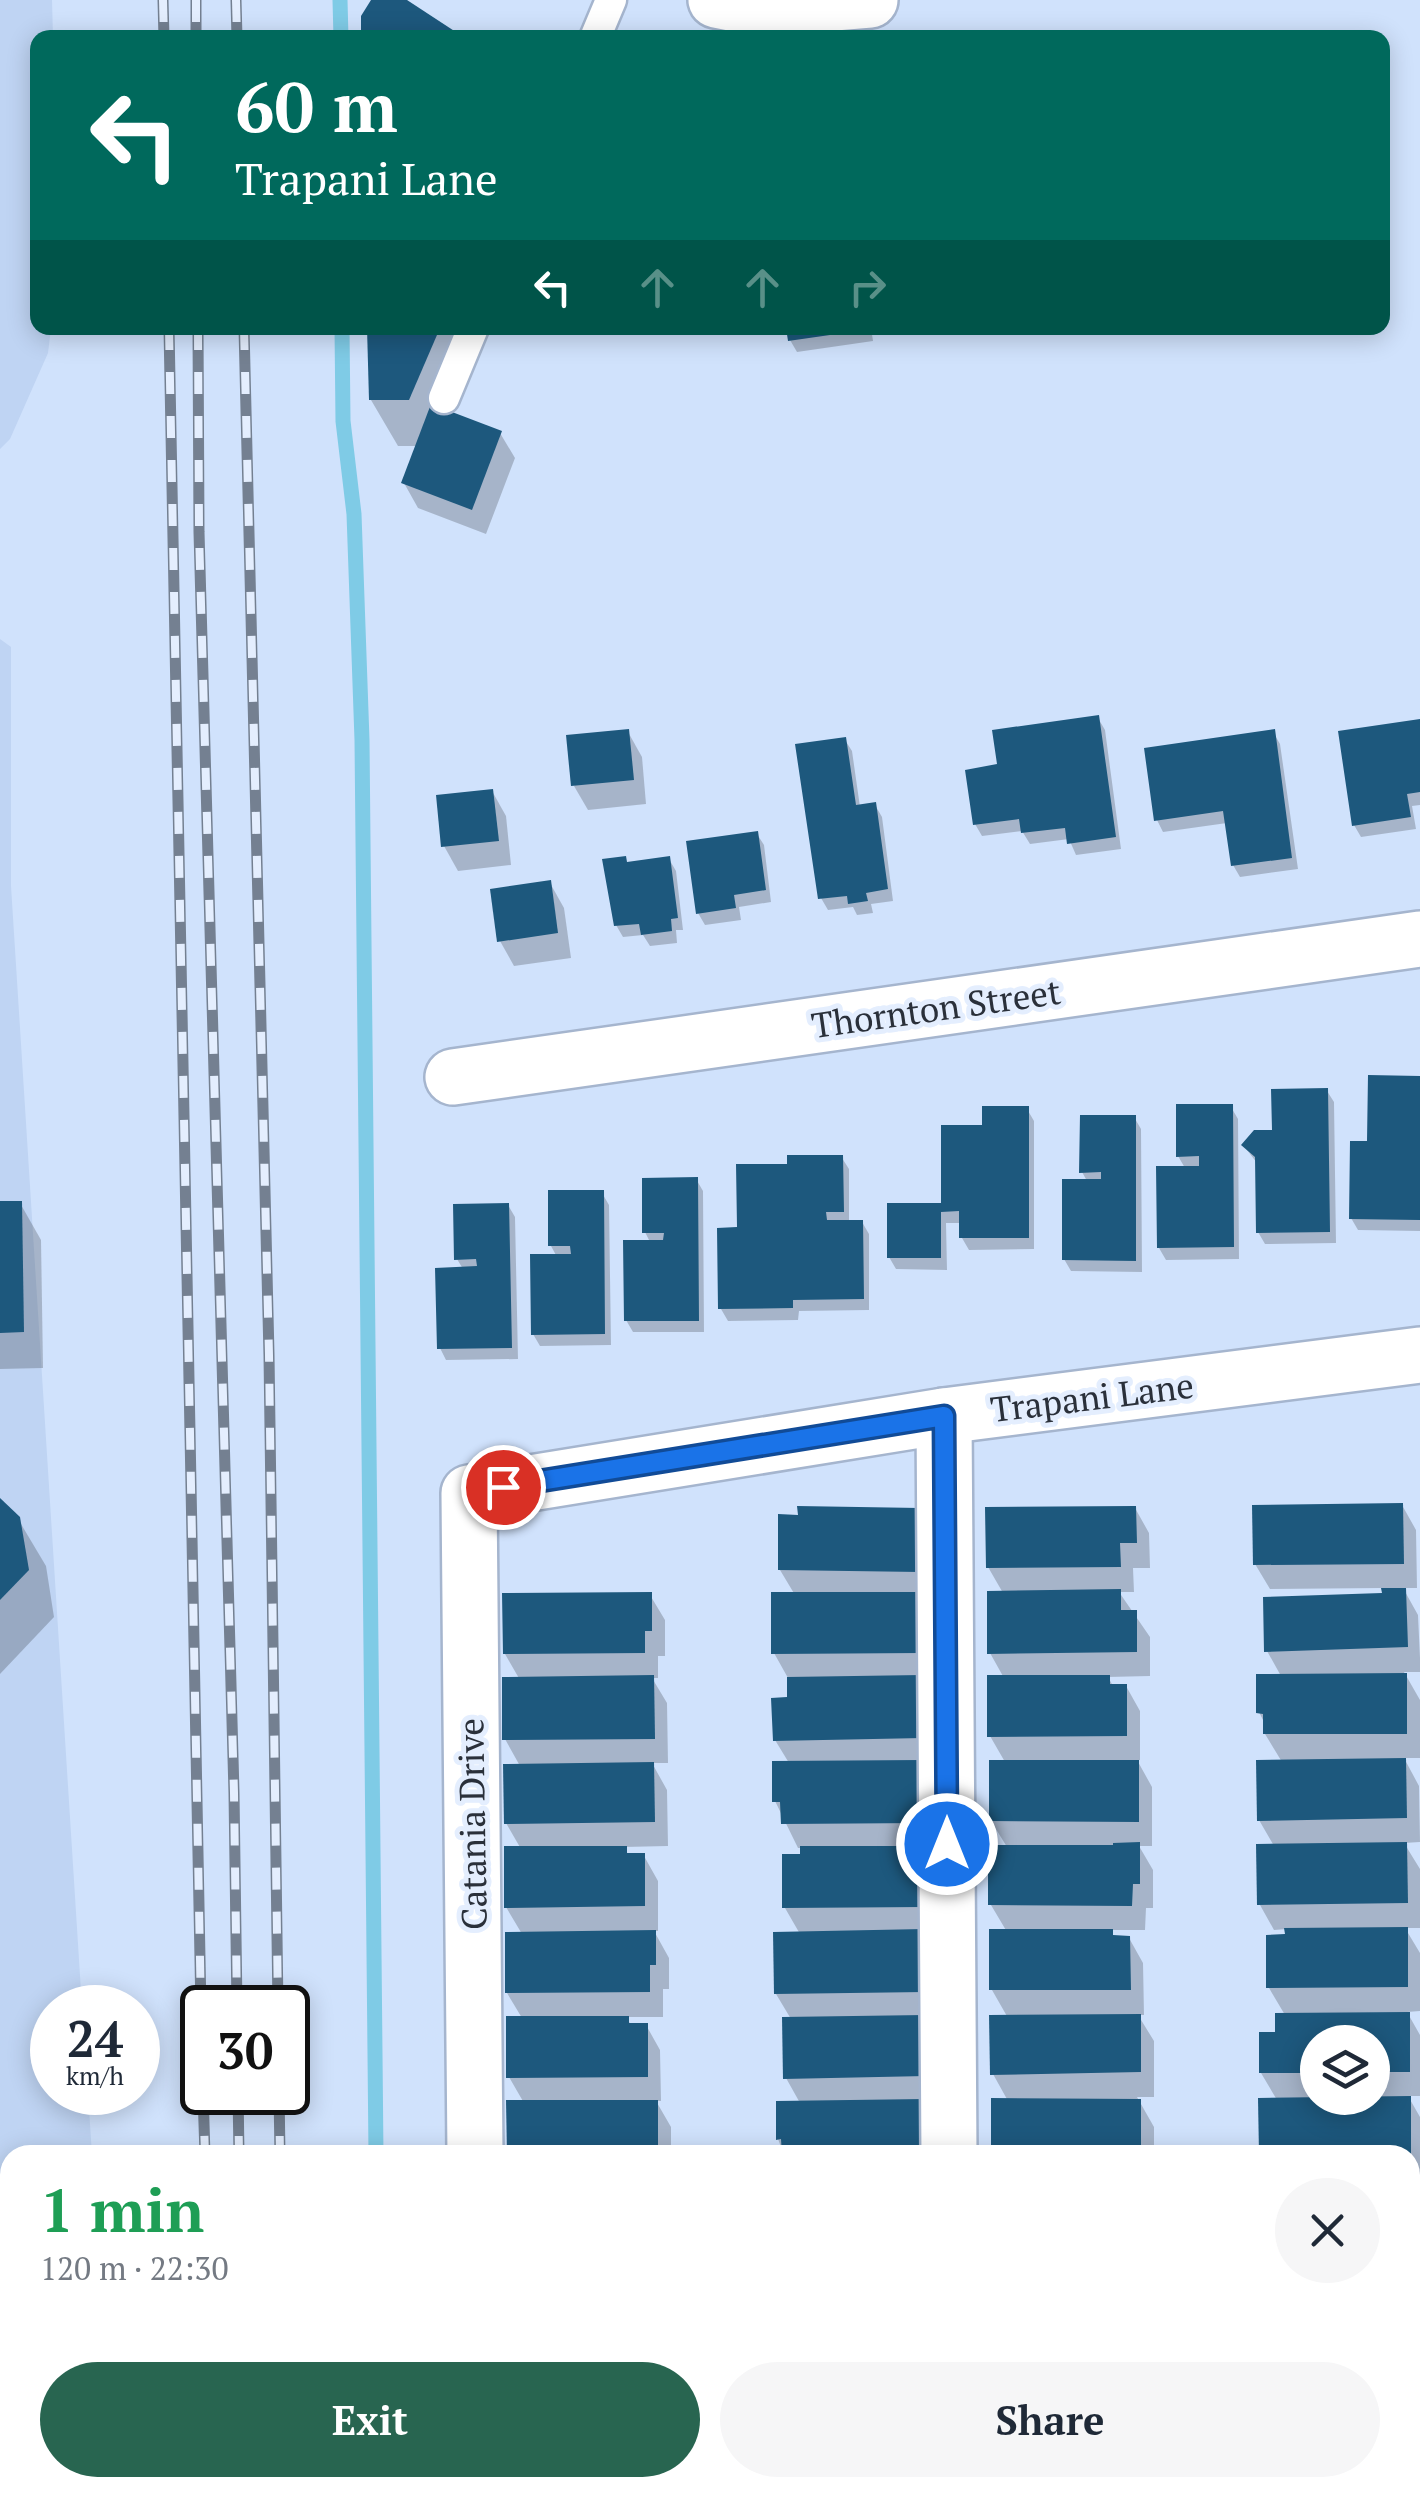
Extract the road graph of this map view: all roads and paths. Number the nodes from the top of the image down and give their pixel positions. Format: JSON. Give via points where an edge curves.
{"nodes":[{"id":1,"x":611,"y":0,"type":"edge"},
{"id":2,"x":870,"y":0,"type":"edge"},
{"id":3,"x":738,"y":4,"type":"edge"},
{"id":4,"x":599,"y":30,"type":"edge"},
{"id":5,"x":470,"y":335,"type":"edge"},
{"id":6,"x":444,"y":398,"type":"dead end"},
{"id":7,"x":1420,"y":939,"type":"edge"},
{"id":8,"x":453,"y":1077,"type":"dead end"},
{"id":9,"x":1420,"y":1354,"type":"edge"},
{"id":10,"x":944,"y":1416,"type":"junction"},
{"id":11,"x":469,"y":1492,"type":"joint"},
{"id":12,"x":475,"y":2145,"type":"edge"},
{"id":13,"x":949,"y":2145,"type":"edge"}],
"edges":[{"from":1,"to":4,"type":"lane"},
{"from":2,"to":3,"type":"street"},
{"from":5,"to":6,"type":"lane"},
{"from":7,"to":8,"type":"street","name":"Thornton Street"},
{"from":9,"to":10,"type":"street","name":"Trapani Lane"},
{"from":10,"to":11,"type":"street","name":"Trapani Lane"},
{"from":10,"to":13,"type":"street"},
{"from":11,"to":12,"type":"street","name":"Catania Drive"}]}
